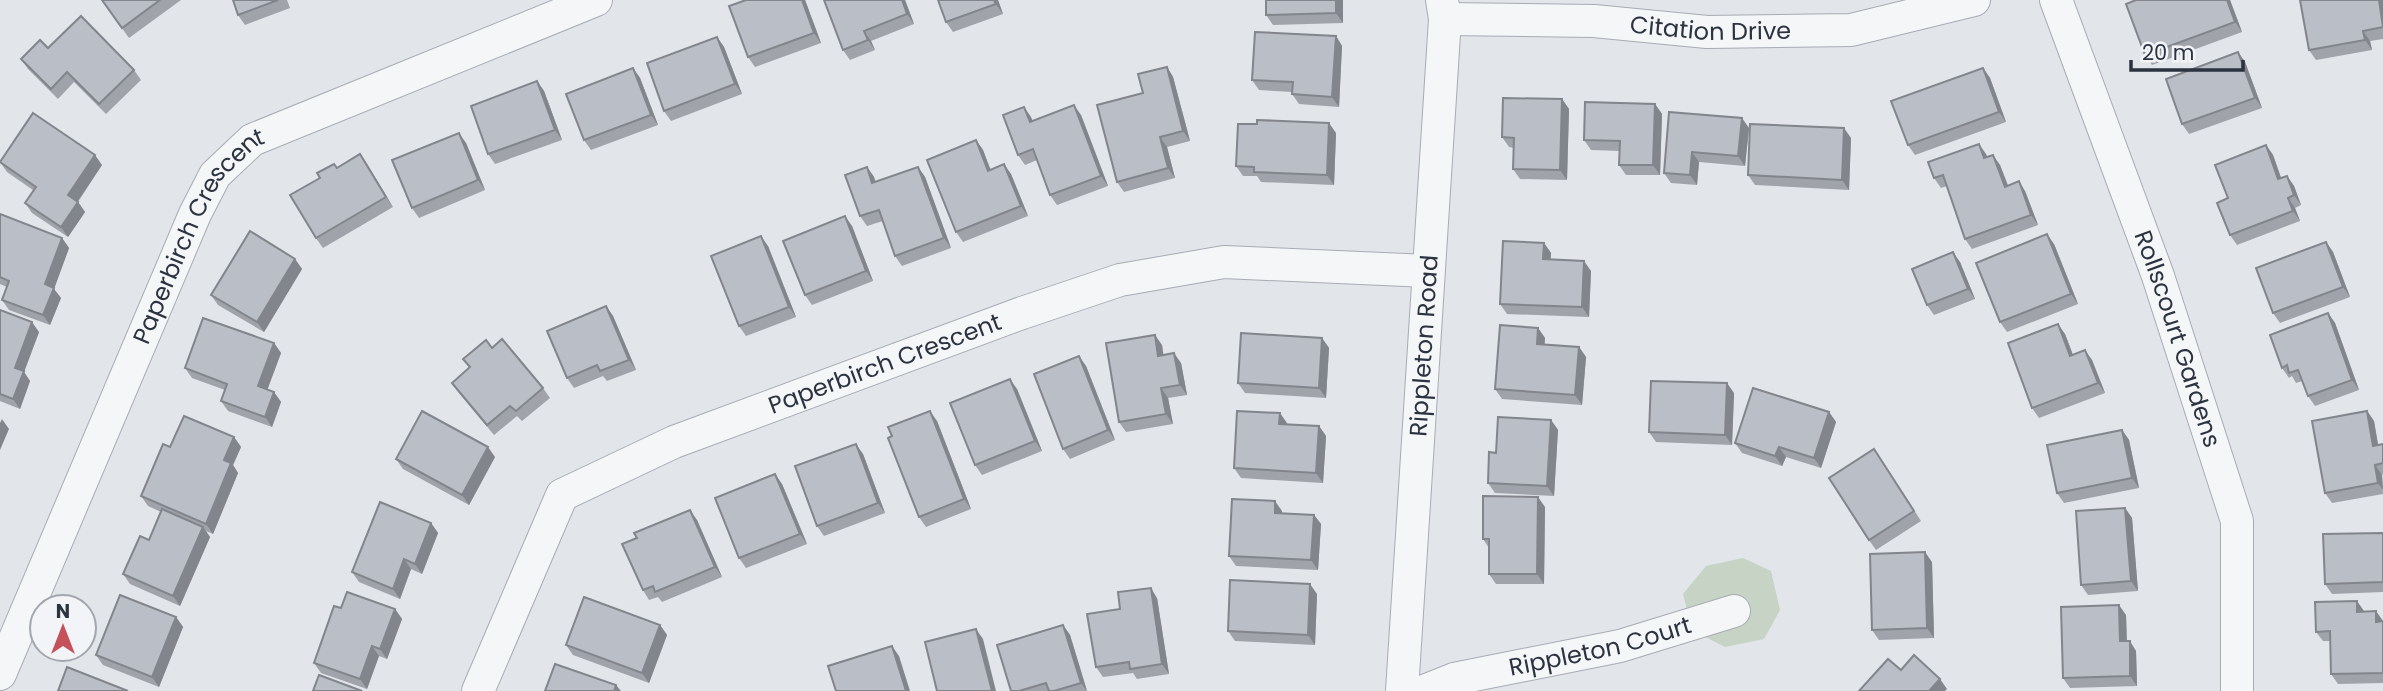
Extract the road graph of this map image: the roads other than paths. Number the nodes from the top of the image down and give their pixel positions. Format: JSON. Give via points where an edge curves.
{"nodes":[{"id":1,"x":596,"y":0,"type":"edge"},
{"id":2,"x":1974,"y":0,"type":"edge"},
{"id":3,"x":2056,"y":0,"type":"edge"},
{"id":4,"x":1444,"y":10,"type":"edge"},
{"id":5,"x":1428,"y":271,"type":"junction"},
{"id":6,"x":1734,"y":611,"type":"dead end"},
{"id":7,"x":0,"y":674,"type":"edge"},
{"id":8,"x":478,"y":691,"type":"edge"},
{"id":9,"x":1402,"y":691,"type":"edge"},
{"id":10,"x":1424,"y":691,"type":"edge"},
{"id":11,"x":2236,"y":691,"type":"edge"}],
"edges":[{"from":1,"to":7,"type":"street","name":"Paperbirch Crescent","via":[[252,141],[215,175]]},
{"from":2,"to":4,"type":"street","name":"Citation Drive","via":[[1852,30],[1707,32]]},
{"from":3,"to":11,"type":"street","name":"Rollscourt Gardens","via":[[2158,276],[2236,521]]},
{"from":4,"to":5,"type":"street","name":"Rippleton Road"},
{"from":5,"to":8,"type":"street","name":"Paperbirch Crescent","via":[[1224,262],[1121,280],[674,442],[562,495]]},
{"from":5,"to":9,"type":"street","name":"Rippleton Road"},
{"from":6,"to":10,"type":"street","name":"Rippleton Court","via":[[1620,646],[1454,679]]}]}
